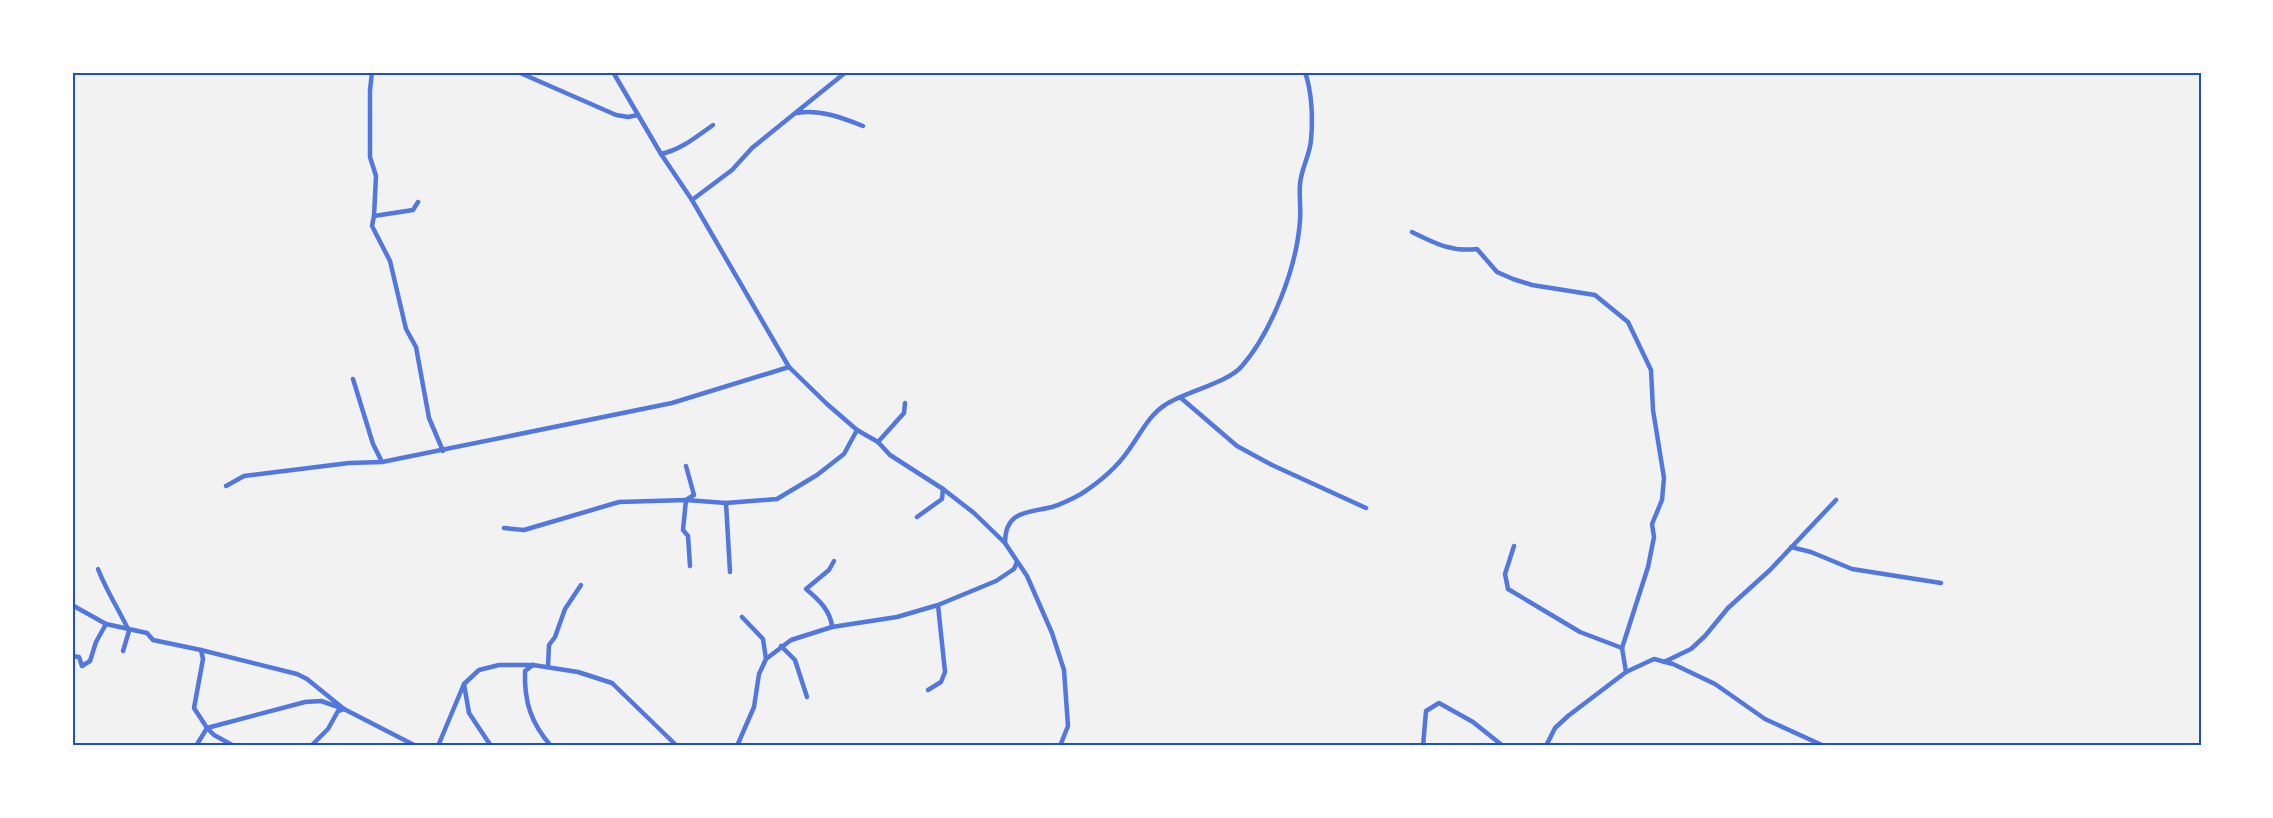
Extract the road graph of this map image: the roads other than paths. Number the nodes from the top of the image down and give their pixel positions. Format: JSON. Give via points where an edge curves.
{"nodes":[{"id":1,"x":372,"y":72,"type":"edge"},
{"id":2,"x":518,"y":72,"type":"edge"},
{"id":3,"x":614,"y":72,"type":"edge"},
{"id":4,"x":846,"y":72,"type":"edge"},
{"id":5,"x":1305,"y":72,"type":"edge"},
{"id":6,"x":794,"y":113,"type":"junction"},
{"id":7,"x":638,"y":115,"type":"junction"},
{"id":8,"x":713,"y":125,"type":"dead end"},
{"id":9,"x":863,"y":126,"type":"dead end"},
{"id":10,"x":661,"y":154,"type":"junction"},
{"id":11,"x":692,"y":200,"type":"junction"},
{"id":12,"x":418,"y":202,"type":"dead end"},
{"id":13,"x":374,"y":216,"type":"junction"},
{"id":14,"x":1412,"y":231,"type":"dead end"},
{"id":15,"x":789,"y":367,"type":"junction"},
{"id":16,"x":353,"y":379,"type":"dead end"},
{"id":17,"x":1181,"y":398,"type":"junction"},
{"id":18,"x":905,"y":403,"type":"dead end"},
{"id":19,"x":857,"y":430,"type":"junction"},
{"id":20,"x":878,"y":442,"type":"junction"},
{"id":21,"x":443,"y":451,"type":"junction"},
{"id":22,"x":382,"y":462,"type":"junction"},
{"id":23,"x":686,"y":466,"type":"dead end"},
{"id":24,"x":226,"y":486,"type":"dead end"},
{"id":25,"x":943,"y":489,"type":"junction"},
{"id":26,"x":686,"y":500,"type":"junction"},
{"id":27,"x":1836,"y":500,"type":"dead end"},
{"id":28,"x":726,"y":503,"type":"junction"},
{"id":29,"x":1366,"y":508,"type":"dead end"},
{"id":30,"x":917,"y":517,"type":"dead end"},
{"id":31,"x":504,"y":528,"type":"dead end"},
{"id":32,"x":1005,"y":543,"type":"junction"},
{"id":33,"x":1514,"y":546,"type":"dead end"},
{"id":34,"x":1791,"y":547,"type":"junction"},
{"id":35,"x":834,"y":561,"type":"dead end"},
{"id":36,"x":1017,"y":562,"type":"junction"},
{"id":37,"x":690,"y":566,"type":"dead end"},
{"id":38,"x":98,"y":569,"type":"dead end"},
{"id":39,"x":730,"y":572,"type":"dead end"},
{"id":40,"x":1941,"y":583,"type":"dead end"},
{"id":41,"x":581,"y":585,"type":"dead end"},
{"id":42,"x":72,"y":605,"type":"edge"},
{"id":43,"x":938,"y":605,"type":"junction"},
{"id":44,"x":742,"y":617,"type":"dead end"},
{"id":45,"x":106,"y":624,"type":"junction"},
{"id":46,"x":832,"y":627,"type":"junction"},
{"id":47,"x":129,"y":631,"type":"junction"},
{"id":48,"x":782,"y":646,"type":"junction"},
{"id":49,"x":1622,"y":648,"type":"junction"},
{"id":50,"x":201,"y":650,"type":"junction"},
{"id":51,"x":123,"y":651,"type":"dead end"},
{"id":52,"x":72,"y":656,"type":"edge"},
{"id":53,"x":766,"y":659,"type":"junction"},
{"id":54,"x":1664,"y":662,"type":"junction"},
{"id":55,"x":533,"y":665,"type":"junction"},
{"id":56,"x":548,"y":667,"type":"junction"},
{"id":57,"x":1626,"y":672,"type":"junction"},
{"id":58,"x":464,"y":684,"type":"junction"},
{"id":59,"x":928,"y":690,"type":"dead end"},
{"id":60,"x":807,"y":697,"type":"dead end"},
{"id":61,"x":344,"y":709,"type":"junction"},
{"id":62,"x":207,"y":728,"type":"junction"},
{"id":63,"x":195,"y":746,"type":"edge"},
{"id":64,"x":234,"y":746,"type":"edge"},
{"id":65,"x":311,"y":746,"type":"edge"},
{"id":66,"x":416,"y":746,"type":"edge"},
{"id":67,"x":438,"y":746,"type":"edge"},
{"id":68,"x":491,"y":746,"type":"edge"},
{"id":69,"x":551,"y":746,"type":"edge"},
{"id":70,"x":677,"y":746,"type":"edge"},
{"id":71,"x":737,"y":746,"type":"edge"},
{"id":72,"x":1060,"y":746,"type":"edge"},
{"id":73,"x":1423,"y":746,"type":"edge"},
{"id":74,"x":1503,"y":746,"type":"edge"},
{"id":75,"x":1546,"y":746,"type":"edge"},
{"id":76,"x":1824,"y":746,"type":"edge"}],
"edges":[{"from":1,"to":13,"type":"street","via":[[370,157],[376,176]]},
{"from":2,"to":7,"type":"street","via":[[616,115]]},
{"from":3,"to":7,"type":"street"},
{"from":4,"to":6,"type":"street"},
{"from":5,"to":17,"type":"street","via":[[1310,85],[1311,140],[1300,182],[1300,221],[1294,256],[1279,301],[1268,329],[1240,369]]},
{"from":6,"to":9,"type":"street","via":[[835,115]]},
{"from":6,"to":11,"type":"street","via":[[732,170]]},
{"from":7,"to":10,"type":"street"},
{"from":8,"to":10,"type":"street","via":[[671,152]]},
{"from":10,"to":11,"type":"street"},
{"from":11,"to":15,"type":"street"},
{"from":12,"to":13,"type":"street","via":[[413,210]]},
{"from":13,"to":21,"type":"street","via":[[372,226],[390,261],[406,329],[416,347],[429,418]]},
{"from":14,"to":49,"type":"street","via":[[1442,247],[1477,249],[1497,272],[1514,279],[1595,295],[1628,322],[1651,370],[1664,478],[1662,500],[1652,524],[1654,537],[1648,567]]},
{"from":15,"to":19,"type":"street"},
{"from":15,"to":21,"type":"street","via":[[672,403]]},
{"from":16,"to":22,"type":"street"},
{"from":17,"to":29,"type":"street","via":[[1237,446]]},
{"from":17,"to":32,"type":"street","via":[[1152,416],[1127,453],[1084,492],[1052,507],[1031,509],[1016,517],[1005,533]]},
{"from":18,"to":20,"type":"street","via":[[904,413]]},
{"from":19,"to":20,"type":"street"},
{"from":19,"to":28,"type":"street","via":[[844,454],[777,499]]},
{"from":20,"to":25,"type":"street","via":[[890,455]]},
{"from":21,"to":22,"type":"street"},
{"from":22,"to":24,"type":"street","via":[[244,476]]},
{"from":23,"to":26,"type":"street","via":[[694,495]]},
{"from":25,"to":30,"type":"street","via":[[942,499]]},
{"from":25,"to":32,"type":"street"},
{"from":26,"to":28,"type":"street"},
{"from":26,"to":31,"type":"street","via":[[619,502],[524,530]]},
{"from":26,"to":37,"type":"street","via":[[683,530],[688,536]]},
{"from":27,"to":34,"type":"street"},
{"from":28,"to":39,"type":"street"},
{"from":32,"to":36,"type":"street"},
{"from":33,"to":49,"type":"street","via":[[1505,574],[1508,588],[1580,632]]},
{"from":34,"to":40,"type":"street","via":[[1852,569]]},
{"from":34,"to":54,"type":"street","via":[[1691,649]]},
{"from":35,"to":46,"type":"street","via":[[829,570],[806,588],[821,603]]},
{"from":36,"to":43,"type":"street","via":[[1014,569],[996,581]]},
{"from":36,"to":72,"type":"street","via":[[1052,633],[1064,670],[1068,726]]},
{"from":38,"to":47,"type":"street"},
{"from":41,"to":56,"type":"street","via":[[549,645]]},
{"from":42,"to":45,"type":"street"},
{"from":43,"to":46,"type":"street","via":[[897,618]]},
{"from":43,"to":59,"type":"street","via":[[945,672],[941,682]]},
{"from":44,"to":53,"type":"street","via":[[763,639]]},
{"from":45,"to":47,"type":"street"},
{"from":45,"to":52,"type":"street","via":[[90,661],[82,666],[79,657]]},
{"from":46,"to":48,"type":"street"},
{"from":47,"to":50,"type":"street"},
{"from":47,"to":51,"type":"street"},
{"from":48,"to":53,"type":"street"},
{"from":48,"to":60,"type":"street","via":[[795,660]]},
{"from":49,"to":57,"type":"street"},
{"from":50,"to":61,"type":"street","via":[[297,674]]},
{"from":50,"to":62,"type":"street","via":[[203,659],[194,708]]},
{"from":53,"to":71,"type":"street","via":[[759,674],[754,707]]},
{"from":54,"to":57,"type":"street","via":[[1654,659]]},
{"from":54,"to":76,"type":"street","via":[[1715,684],[1765,718]]},
{"from":55,"to":56,"type":"street"},
{"from":55,"to":58,"type":"street","via":[[499,665],[479,670]]},
{"from":55,"to":69,"type":"street","via":[[525,671],[524,690],[537,729]]},
{"from":56,"to":70,"type":"street","via":[[612,683]]},
{"from":57,"to":75,"type":"street","via":[[1555,728]]},
{"from":58,"to":67,"type":"street"},
{"from":58,"to":68,"type":"street","via":[[469,712]]},
{"from":61,"to":62,"type":"street","via":[[321,700],[305,702]]},
{"from":61,"to":65,"type":"street","via":[[338,711],[328,729]]},
{"from":61,"to":66,"type":"street"},
{"from":62,"to":63,"type":"street"},
{"from":62,"to":64,"type":"street"},
{"from":73,"to":74,"type":"street","via":[[1426,711],[1439,703],[1473,722]]}]}
